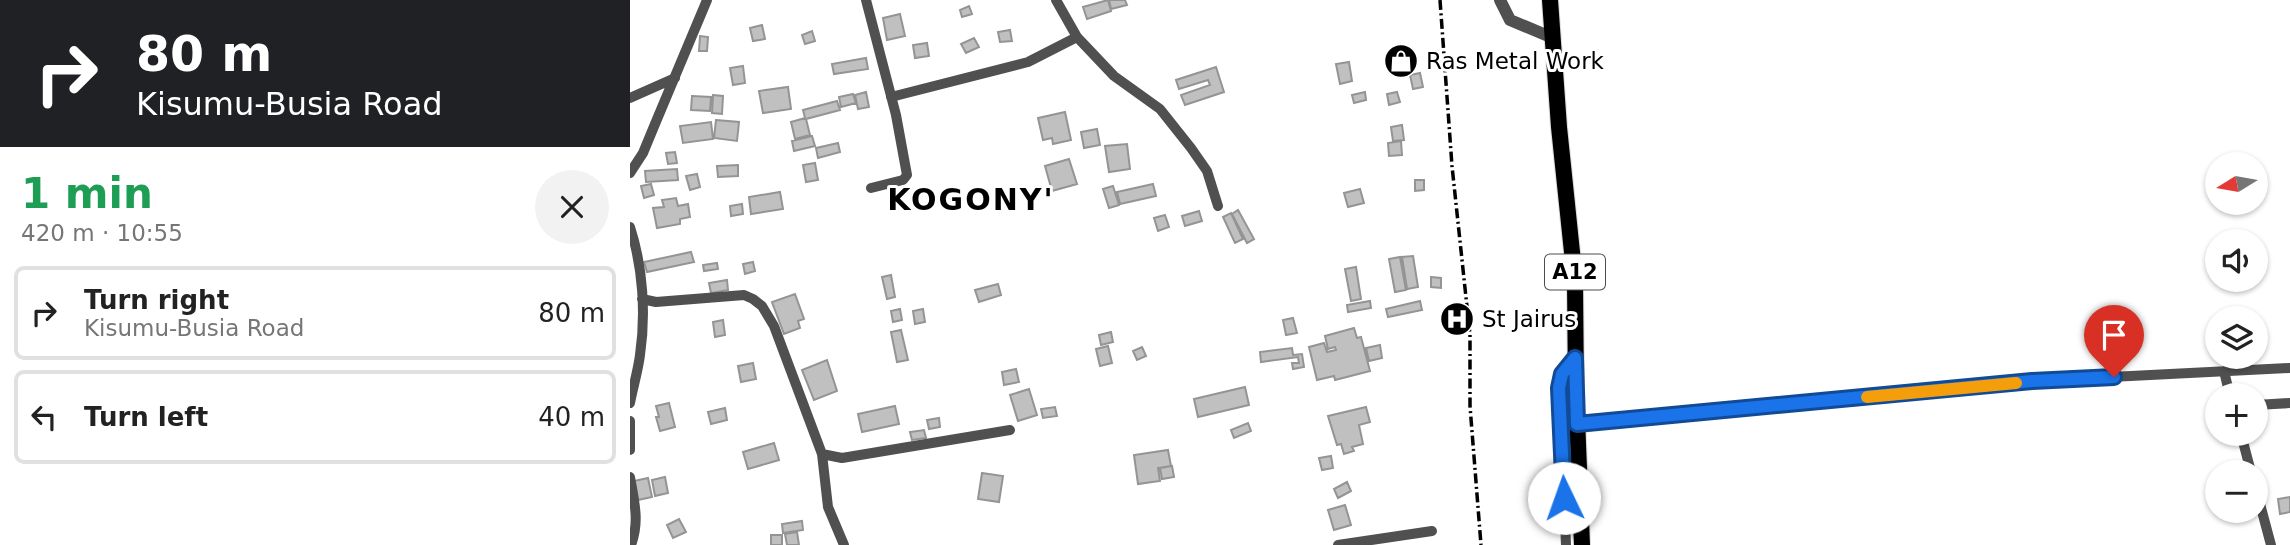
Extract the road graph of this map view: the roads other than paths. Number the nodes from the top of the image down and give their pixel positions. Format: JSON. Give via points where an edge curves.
{"nodes":[{"id":1,"x":707,"y":0,"type":"edge"},
{"id":2,"x":866,"y":0,"type":"edge"},
{"id":3,"x":1056,"y":0,"type":"edge"},
{"id":4,"x":1500,"y":0,"type":"edge"},
{"id":5,"x":1550,"y":0,"type":"edge"},
{"id":6,"x":1077,"y":37,"type":"junction"},
{"id":7,"x":1553,"y":38,"type":"junction"},
{"id":8,"x":675,"y":78,"type":"junction"},
{"id":9,"x":891,"y":97,"type":"junction"},
{"id":10,"x":630,"y":98,"type":"edge"},
{"id":11,"x":630,"y":173,"type":"edge"},
{"id":12,"x":871,"y":188,"type":"dead end"},
{"id":13,"x":1219,"y":206,"type":"dead end"},
{"id":14,"x":630,"y":227,"type":"edge"},
{"id":15,"x":642,"y":299,"type":"junction"},
{"id":16,"x":1575,"y":358,"type":"junction"},
{"id":17,"x":2290,"y":368,"type":"edge"},
{"id":18,"x":2224,"y":371,"type":"junction"},
{"id":19,"x":2227,"y":383,"type":"edge"},
{"id":20,"x":630,"y":403,"type":"edge"},
{"id":21,"x":2290,"y":403,"type":"edge"},
{"id":22,"x":2268,"y":404,"type":"edge"},
{"id":23,"x":630,"y":421,"type":"edge"},
{"id":24,"x":1577,"y":424,"type":"junction"},
{"id":25,"x":1010,"y":430,"type":"dead end"},
{"id":26,"x":630,"y":450,"type":"edge"},
{"id":27,"x":822,"y":454,"type":"junction"},
{"id":28,"x":630,"y":477,"type":"edge"},
{"id":29,"x":2265,"y":523,"type":"edge"},
{"id":30,"x":1432,"y":531,"type":"dead end"},
{"id":31,"x":631,"y":545,"type":"edge"},
{"id":32,"x":844,"y":545,"type":"edge"},
{"id":33,"x":1338,"y":545,"type":"edge"},
{"id":34,"x":1566,"y":545,"type":"edge"},
{"id":35,"x":1582,"y":545,"type":"edge"},
{"id":36,"x":2271,"y":545,"type":"edge"}],
"edges":[{"from":1,"to":8,"type":"street"},
{"from":2,"to":9,"type":"street"},
{"from":3,"to":6,"type":"street"},
{"from":4,"to":7,"type":"street","via":[[1510,20]]},
{"from":5,"to":7,"type":"highway","number":"A12"},
{"from":6,"to":9,"type":"street","via":[[1028,62]]},
{"from":6,"to":13,"type":"street","via":[[1114,76],[1160,109],[1207,171]]},
{"from":7,"to":16,"type":"highway","number":"A12","via":[[1576,281]]},
{"from":8,"to":10,"type":"street"},
{"from":8,"to":11,"type":"street"},
{"from":9,"to":12,"type":"street","via":[[907,174],[903,180]]},
{"from":14,"to":15,"type":"street"},
{"from":15,"to":20,"type":"street","via":[[640,358]]},
{"from":15,"to":27,"type":"street","via":[[656,302],[744,295],[754,299],[774,326]]},
{"from":16,"to":24,"type":"highway","number":"A12"},
{"from":16,"to":34,"type":"street","via":[[1562,374],[1559,388]]},
{"from":17,"to":18,"type":"street"},
{"from":18,"to":19,"type":"street"},
{"from":18,"to":24,"type":"street","via":[[2032,381]]},
{"from":21,"to":22,"type":"street"},
{"from":23,"to":26,"type":"street"},
{"from":24,"to":35,"type":"highway","number":"A12"},
{"from":25,"to":27,"type":"street","via":[[842,458]]},
{"from":27,"to":32,"type":"street","via":[[828,507]]},
{"from":28,"to":31,"type":"street","via":[[637,512]]},
{"from":29,"to":36,"type":"street"},
{"from":30,"to":33,"type":"street"}]}
